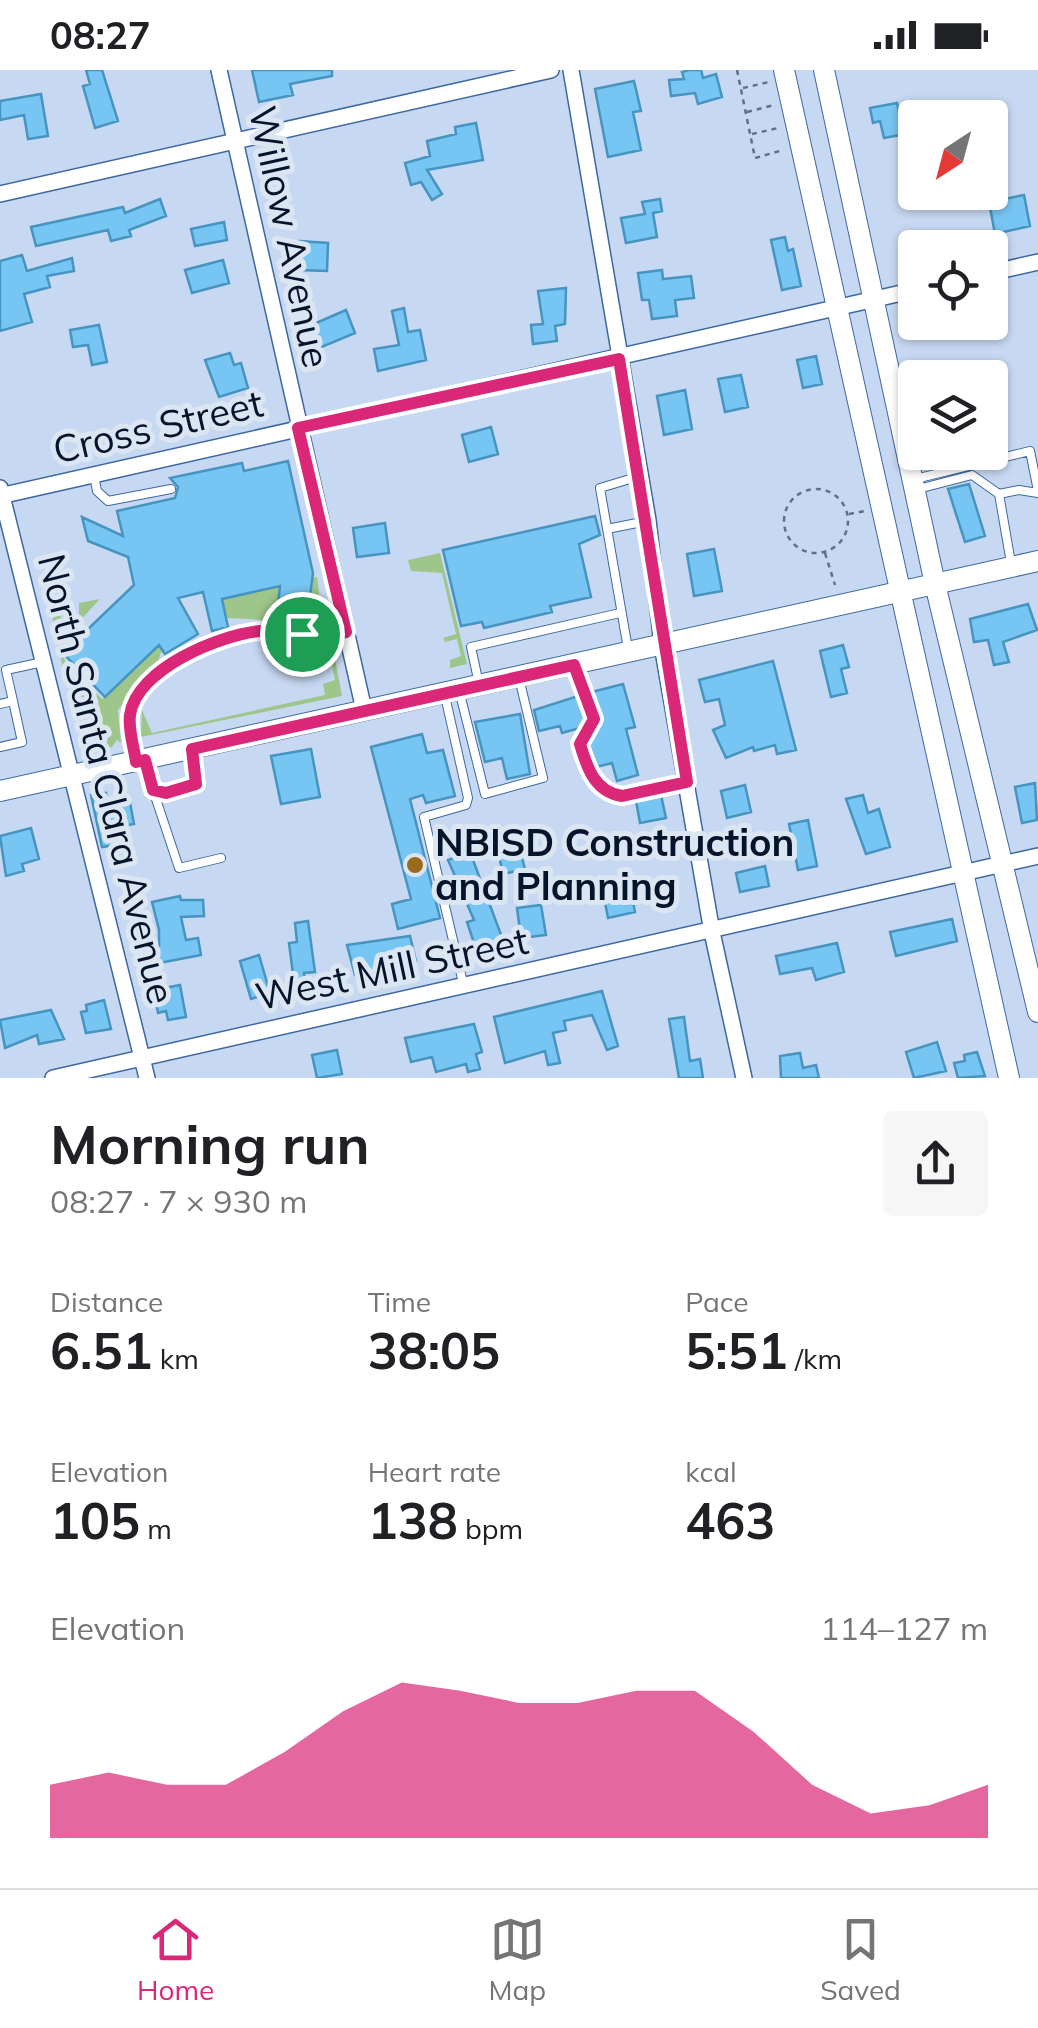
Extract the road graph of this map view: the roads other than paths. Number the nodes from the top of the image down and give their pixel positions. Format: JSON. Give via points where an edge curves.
{"nodes":[{"id":1,"x":219,"y":70,"type":"edge"},
{"id":2,"x":551,"y":70,"type":"edge"},
{"id":3,"x":571,"y":70,"type":"edge"},
{"id":4,"x":824,"y":70,"type":"edge"},
{"id":5,"x":778,"y":76,"type":"edge"},
{"id":6,"x":235,"y":142,"type":"junction"},
{"id":7,"x":0,"y":194,"type":"edge"},
{"id":8,"x":1038,"y":262,"type":"edge"},
{"id":9,"x":1008,"y":269,"type":"edge"},
{"id":10,"x":898,"y":294,"type":"edge"},
{"id":11,"x":875,"y":299,"type":"junction"},
{"id":12,"x":839,"y":306,"type":"junction"},
{"id":13,"x":619,"y":359,"type":"junction"},
{"id":14,"x":298,"y":428,"type":"junction"},
{"id":15,"x":94,"y":475,"type":"junction"},
{"id":16,"x":640,"y":476,"type":"junction"},
{"id":17,"x":916,"y":484,"type":"junction"},
{"id":18,"x":170,"y":489,"type":"dead end"},
{"id":19,"x":1038,"y":492,"type":"edge"},
{"id":20,"x":1,"y":493,"type":"edge"},
{"id":21,"x":999,"y":494,"type":"junction"},
{"id":22,"x":648,"y":520,"type":"junction"},
{"id":23,"x":607,"y":529,"type":"junction"},
{"id":24,"x":1038,"y":561,"type":"edge"},
{"id":25,"x":1012,"y":567,"type":"junction"},
{"id":26,"x":935,"y":584,"type":"junction"},
{"id":27,"x":900,"y":592,"type":"junction"},
{"id":28,"x":620,"y":613,"type":"junction"},
{"id":29,"x":346,"y":632,"type":"junction"},
{"id":30,"x":662,"y":645,"type":"junction"},
{"id":31,"x":628,"y":653,"type":"junction"},
{"id":32,"x":43,"y":662,"type":"junction"},
{"id":33,"x":574,"y":665,"type":"junction"},
{"id":34,"x":519,"y":677,"type":"junction"},
{"id":35,"x":461,"y":689,"type":"junction"},
{"id":36,"x":12,"y":701,"type":"junction"},
{"id":37,"x":0,"y":704,"type":"edge"},
{"id":38,"x":364,"y":710,"type":"junction"},
{"id":39,"x":0,"y":748,"type":"edge"},
{"id":40,"x":192,"y":749,"type":"junction"},
{"id":41,"x":141,"y":761,"type":"junction"},
{"id":42,"x":71,"y":775,"type":"junction"},
{"id":43,"x":687,"y":782,"type":"junction"},
{"id":44,"x":153,"y":790,"type":"junction"},
{"id":45,"x":0,"y":791,"type":"edge"},
{"id":46,"x":1038,"y":856,"type":"edge"},
{"id":47,"x":221,"y":858,"type":"dead end"},
{"id":48,"x":1004,"y":864,"type":"junction"},
{"id":49,"x":963,"y":873,"type":"junction"},
{"id":50,"x":712,"y":932,"type":"junction"},
{"id":51,"x":464,"y":987,"type":"junction"},
{"id":52,"x":1038,"y":1012,"type":"edge"},
{"id":53,"x":142,"y":1057,"type":"junction"},
{"id":54,"x":53,"y":1078,"type":"edge"},
{"id":55,"x":147,"y":1078,"type":"edge"},
{"id":56,"x":744,"y":1078,"type":"edge"},
{"id":57,"x":1009,"y":1078,"type":"edge"}],
"edges":[{"from":1,"to":6,"type":"street","name":"Willow Avenue"},
{"from":2,"to":6,"type":"street"},
{"from":3,"to":13,"type":"street"},
{"from":4,"to":11,"type":"main road"},
{"from":5,"to":12,"type":"main road"},
{"from":6,"to":7,"type":"street"},
{"from":6,"to":14,"type":"street","name":"Willow Avenue"},
{"from":8,"to":9,"type":"street"},
{"from":10,"to":11,"type":"street","name":"Cross Street"},
{"from":11,"to":12,"type":"street","name":"Cross Street"},
{"from":11,"to":17,"type":"main road"},
{"from":12,"to":13,"type":"street","name":"Cross Street"},
{"from":12,"to":27,"type":"main road"},
{"from":13,"to":14,"type":"street","name":"Cross Street"},
{"from":13,"to":16,"type":"street"},
{"from":14,"to":15,"type":"street","name":"Cross Street"},
{"from":14,"to":29,"type":"street","name":"Willow Avenue"},
{"from":15,"to":18,"type":"lane","via":[[108,501]]},
{"from":15,"to":20,"type":"street","name":"Cross Street"},
{"from":16,"to":22,"type":"street"},
{"from":16,"to":23,"type":"lane","via":[[600,488]]},
{"from":17,"to":19,"type":"lane","via":[[1030,451]]},
{"from":17,"to":21,"type":"lane","via":[[972,475]]},
{"from":17,"to":26,"type":"main road"},
{"from":19,"to":21,"type":"lane"},
{"from":20,"to":32,"type":"street","name":"North Santa Clara Avenue"},
{"from":21,"to":25,"type":"lane"},
{"from":22,"to":23,"type":"lane"},
{"from":22,"to":30,"type":"street"},
{"from":23,"to":28,"type":"lane"},
{"from":24,"to":25,"type":"main road"},
{"from":25,"to":26,"type":"main road"},
{"from":26,"to":27,"type":"main road"},
{"from":26,"to":48,"type":"main road"},
{"from":27,"to":30,"type":"main road"},
{"from":27,"to":49,"type":"main road"},
{"from":28,"to":31,"type":"lane"},
{"from":28,"to":35,"type":"lane","via":[[471,647]]},
{"from":29,"to":38,"type":"street","name":"Willow Avenue"},
{"from":29,"to":41,"type":"lane","via":[[242,634],[180,658],[132,708]]},
{"from":30,"to":31,"type":"main road"},
{"from":30,"to":43,"type":"street"},
{"from":31,"to":33,"type":"main road"},
{"from":32,"to":36,"type":"lane","via":[[6,670]]},
{"from":32,"to":42,"type":"street","name":"North Santa Clara Avenue"},
{"from":33,"to":34,"type":"main road"},
{"from":33,"to":43,"type":"lane","via":[[594,719],[580,744],[589,774],[622,796]]},
{"from":34,"to":35,"type":"main road"},
{"from":34,"to":35,"type":"lane","via":[[543,778],[485,794]]},
{"from":35,"to":38,"type":"main road"},
{"from":35,"to":51,"type":"lane","via":[[466,805],[424,817]]},
{"from":36,"to":37,"type":"lane"},
{"from":36,"to":39,"type":"lane","via":[[22,742]]},
{"from":38,"to":40,"type":"main road"},
{"from":40,"to":41,"type":"main road"},
{"from":40,"to":44,"type":"lane","via":[[196,784]]},
{"from":41,"to":42,"type":"main road"},
{"from":41,"to":44,"type":"lane"},
{"from":42,"to":45,"type":"main road"},
{"from":42,"to":53,"type":"street","name":"North Santa Clara Avenue"},
{"from":43,"to":50,"type":"street"},
{"from":44,"to":47,"type":"lane","via":[[179,868]]},
{"from":46,"to":48,"type":"street","name":"West Mill Street"},
{"from":48,"to":49,"type":"street","name":"West Mill Street"},
{"from":48,"to":52,"type":"main road"},
{"from":49,"to":50,"type":"street","name":"West Mill Street"},
{"from":49,"to":57,"type":"main road"},
{"from":50,"to":51,"type":"street","name":"West Mill Street"},
{"from":50,"to":56,"type":"street"},
{"from":51,"to":53,"type":"street","name":"West Mill Street"},
{"from":53,"to":54,"type":"street","name":"West Mill Street"},
{"from":53,"to":55,"type":"street","name":"North Santa Clara Avenue"}]}
